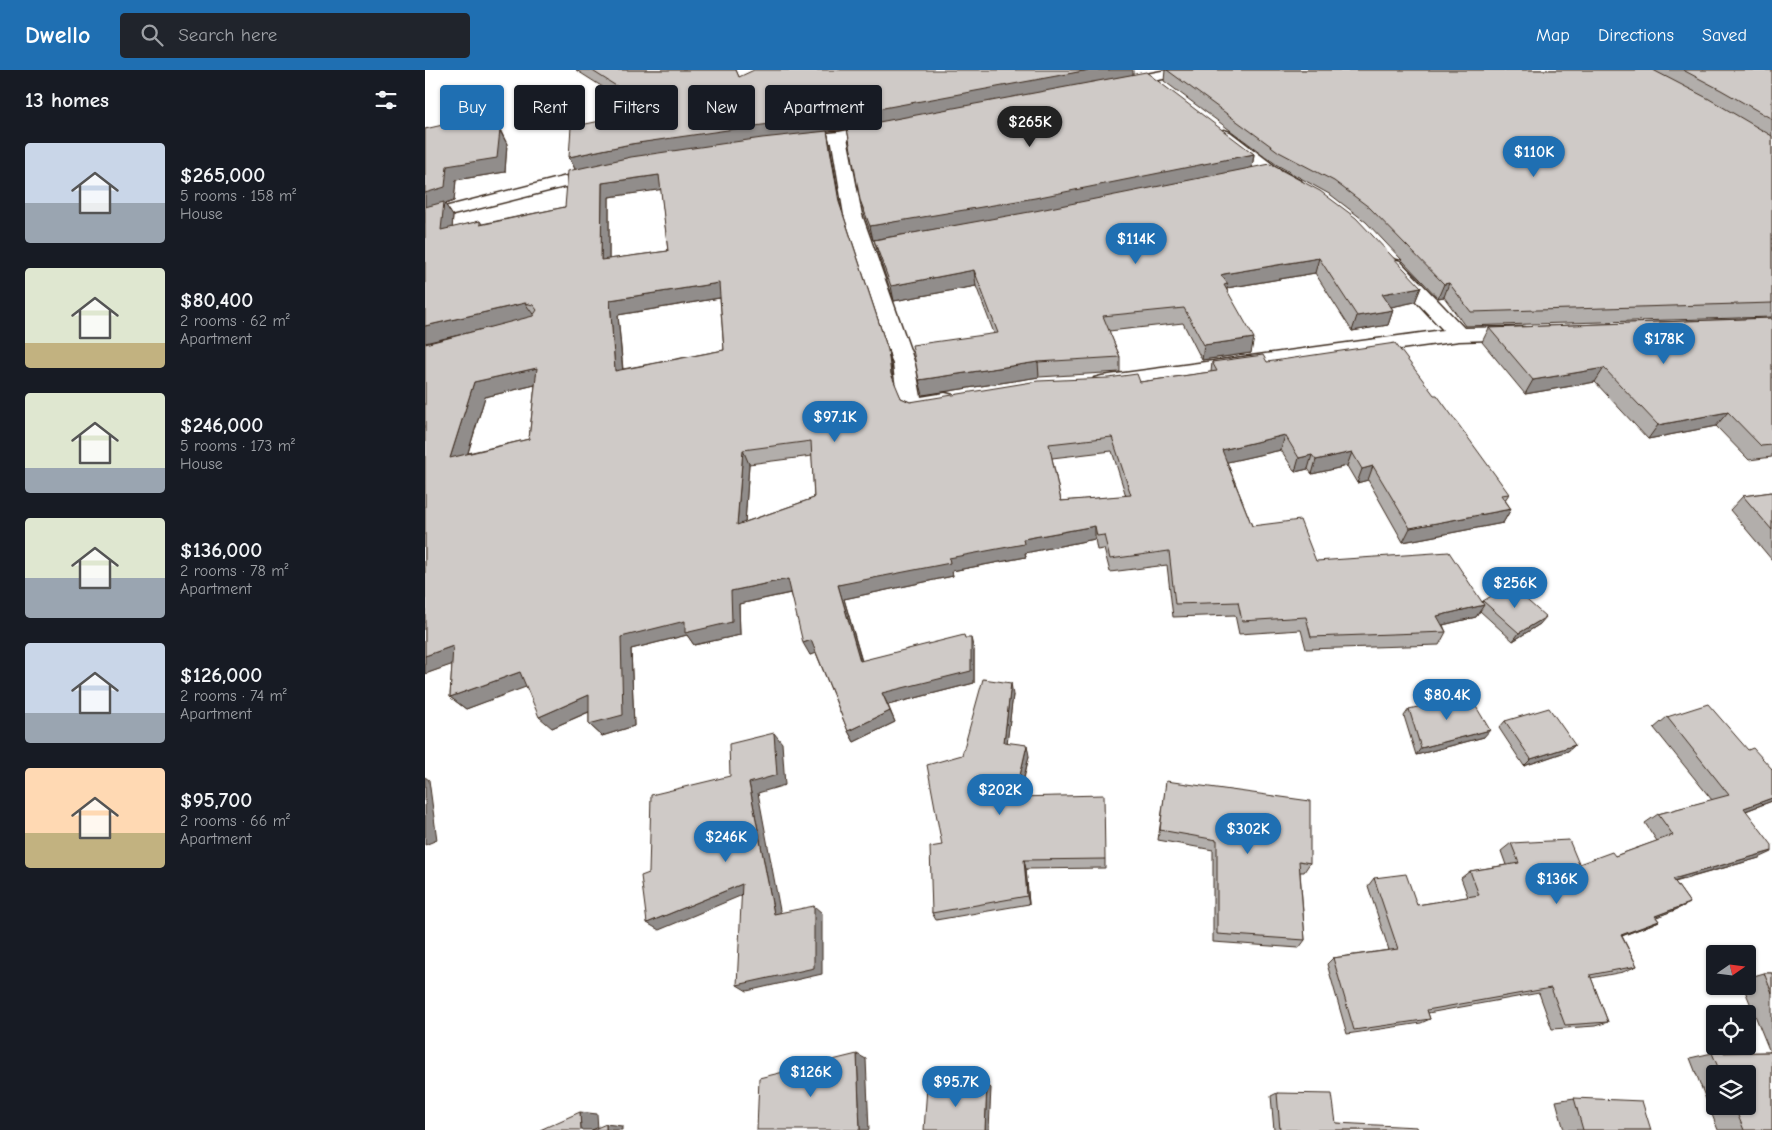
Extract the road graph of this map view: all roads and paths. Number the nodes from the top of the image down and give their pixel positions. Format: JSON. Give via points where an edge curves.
{"nodes":[{"id":1,"x":1190,"y":70,"type":"edge"},
{"id":2,"x":1142,"y":73,"type":"edge"},
{"id":3,"x":1102,"y":87,"type":"edge"},
{"id":4,"x":1163,"y":88,"type":"edge"},
{"id":5,"x":1209,"y":124,"type":"edge"},
{"id":6,"x":898,"y":126,"type":"edge"},
{"id":7,"x":839,"y":137,"type":"junction"},
{"id":8,"x":775,"y":144,"type":"edge"},
{"id":9,"x":619,"y":168,"type":"edge"},
{"id":10,"x":1270,"y":171,"type":"junction"},
{"id":11,"x":1251,"y":175,"type":"edge"},
{"id":12,"x":1308,"y":192,"type":"edge"},
{"id":13,"x":425,"y":217,"type":"edge"},
{"id":14,"x":1378,"y":249,"type":"edge"},
{"id":15,"x":1546,"y":332,"type":"edge"},
{"id":16,"x":1459,"y":335,"type":"junction"},
{"id":17,"x":1079,"y":384,"type":"edge"},
{"id":18,"x":963,"y":398,"type":"edge"}],
"edges":[{"from":1,"to":2,"type":"street"},
{"from":2,"to":3,"type":"street"},
{"from":2,"to":4,"type":"street"},
{"from":5,"to":10,"type":"street"},
{"from":6,"to":7,"type":"street"},
{"from":7,"to":8,"type":"street"},
{"from":7,"to":18,"type":"street","via":[[853,215],[874,247],[913,406]]},
{"from":9,"to":13,"type":"street"},
{"from":10,"to":11,"type":"street"},
{"from":10,"to":12,"type":"street"},
{"from":14,"to":16,"type":"street"},
{"from":15,"to":16,"type":"street"},
{"from":16,"to":17,"type":"street","via":[[1109,383]]}]}
